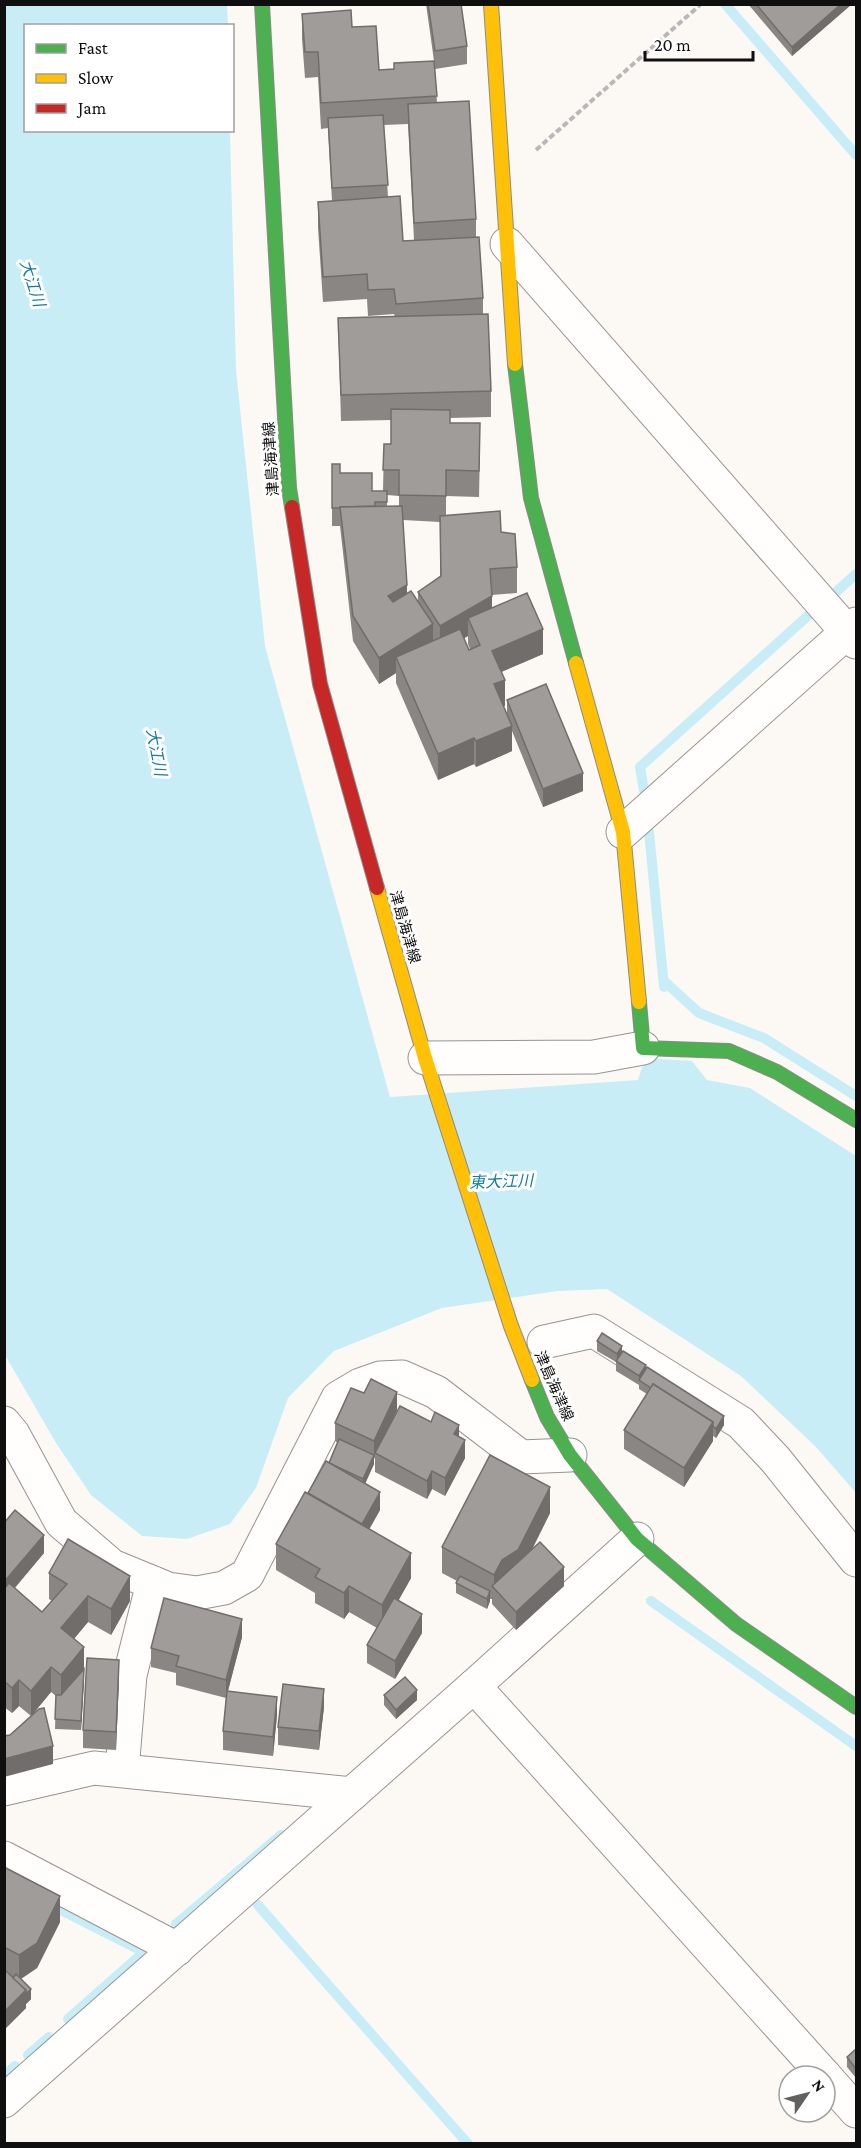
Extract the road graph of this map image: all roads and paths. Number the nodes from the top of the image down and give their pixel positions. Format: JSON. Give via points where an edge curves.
{"nodes":[{"id":1,"x":262,"y":4,"type":"edge"},
{"id":2,"x":491,"y":4,"type":"edge"},
{"id":3,"x":700,"y":5,"type":"edge"},
{"id":4,"x":502,"y":171,"type":"junction"},
{"id":5,"x":507,"y":244,"type":"junction"},
{"id":6,"x":854,"y":632,"type":"edge"},
{"id":7,"x":623,"y":832,"type":"junction"},
{"id":8,"x":643,"y":1048,"type":"junction"},
{"id":9,"x":428,"y":1069,"type":"junction"},
{"id":10,"x":856,"y":1120,"type":"edge"},
{"id":11,"x":544,"y":1342,"type":"dead end"},
{"id":12,"x":4,"y":1423,"type":"edge"},
{"id":13,"x":570,"y":1455,"type":"junction"},
{"id":14,"x":637,"y":1539,"type":"junction"},
{"id":15,"x":856,"y":1560,"type":"edge"},
{"id":16,"x":153,"y":1583,"type":"junction"},
{"id":17,"x":474,"y":1686,"type":"junction"},
{"id":18,"x":856,"y":1707,"type":"edge"},
{"id":19,"x":122,"y":1770,"type":"junction"},
{"id":20,"x":4,"y":1789,"type":"edge"},
{"id":21,"x":352,"y":1794,"type":"junction"},
{"id":22,"x":4,"y":1858,"type":"edge"},
{"id":23,"x":177,"y":1949,"type":"junction"},
{"id":24,"x":814,"y":2064,"type":"edge"},
{"id":25,"x":837,"y":2090,"type":"edge"},
{"id":26,"x":4,"y":2102,"type":"edge"},
{"id":27,"x":856,"y":2111,"type":"edge"}],
"edges":[{"from":1,"to":9,"type":"main road","name":"津島海津線","via":[[289,488],[320,684]]},
{"from":2,"to":4,"type":"main road"},
{"from":3,"to":4,"type":"path","via":[[513,170]]},
{"from":4,"to":5,"type":"main road"},
{"from":5,"to":6,"type":"street"},
{"from":5,"to":7,"type":"main road","via":[[516,372],[531,498]]},
{"from":6,"to":7,"type":"street"},
{"from":7,"to":8,"type":"main road"},
{"from":8,"to":9,"type":"street","via":[[594,1057]]},
{"from":8,"to":10,"type":"main road","via":[[729,1051],[777,1072]]},
{"from":9,"to":13,"type":"main road","name":"津島海津線","via":[[511,1326],[547,1417]]},
{"from":11,"to":15,"type":"street","via":[[594,1331],[741,1423]]},
{"from":12,"to":16,"type":"street","via":[[61,1522],[112,1566]]},
{"from":13,"to":14,"type":"main road","name":"津島海津線"},
{"from":13,"to":16,"type":"street","via":[[521,1457],[436,1392],[402,1377],[380,1378],[338,1398],[247,1575],[224,1588],[197,1593]]},
{"from":14,"to":17,"type":"street"},
{"from":14,"to":18,"type":"main road","name":"津島海津線","via":[[736,1624]]},
{"from":16,"to":19,"type":"street","via":[[130,1675]]},
{"from":17,"to":21,"type":"street"},
{"from":17,"to":24,"type":"street"},
{"from":19,"to":20,"type":"street","via":[[94,1768]]},
{"from":19,"to":21,"type":"street"},
{"from":21,"to":23,"type":"street"},
{"from":22,"to":23,"type":"street"},
{"from":23,"to":26,"type":"street"},
{"from":25,"to":27,"type":"street"}]}
